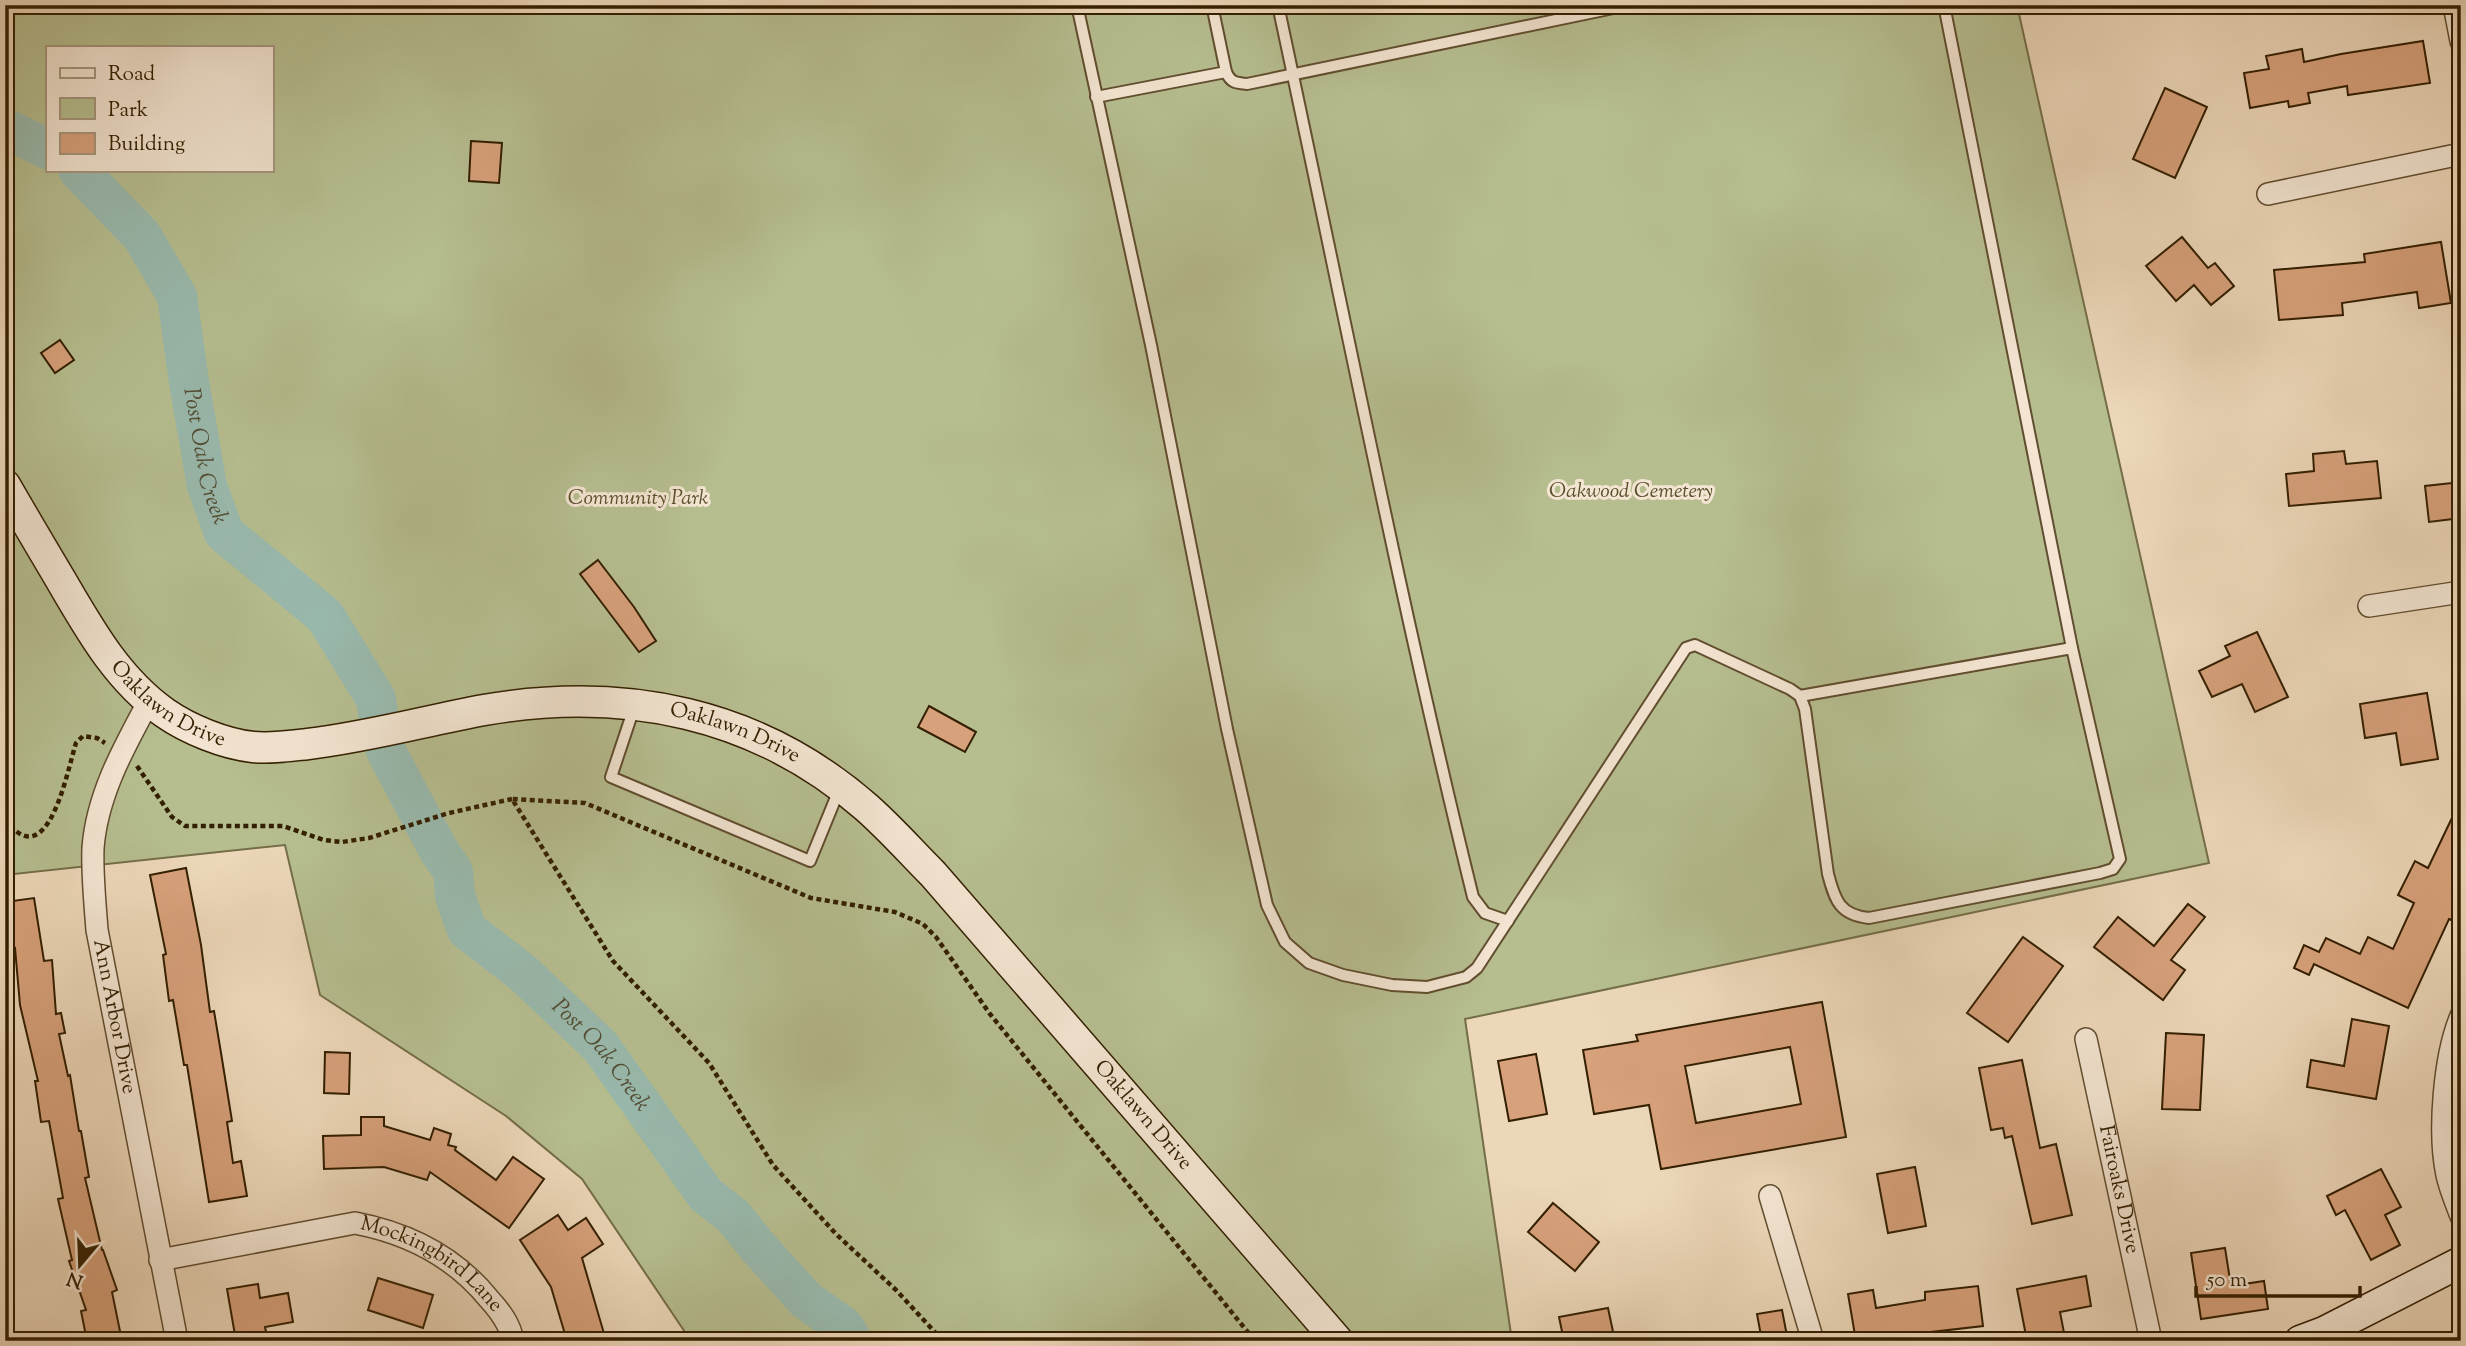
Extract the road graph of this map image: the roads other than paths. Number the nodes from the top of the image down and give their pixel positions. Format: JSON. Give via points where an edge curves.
{"nodes":[{"id":1,"x":1077,"y":5,"type":"edge"},
{"id":2,"x":1212,"y":5,"type":"edge"},
{"id":3,"x":1278,"y":5,"type":"edge"},
{"id":4,"x":1628,"y":5,"type":"edge"},
{"id":5,"x":1944,"y":5,"type":"edge"},
{"id":6,"x":2454,"y":5,"type":"edge"},
{"id":7,"x":2461,"y":41,"type":"edge"},
{"id":8,"x":1226,"y":72,"type":"junction"},
{"id":9,"x":1293,"y":75,"type":"junction"},
{"id":10,"x":1096,"y":97,"type":"junction"},
{"id":11,"x":2461,"y":154,"type":"edge"},
{"id":12,"x":2267,"y":194,"type":"dead end"},
{"id":13,"x":5,"y":485,"type":"edge"},
{"id":14,"x":2461,"y":592,"type":"edge"},
{"id":15,"x":2369,"y":606,"type":"dead end"},
{"id":16,"x":2072,"y":648,"type":"junction"},
{"id":17,"x":1800,"y":696,"type":"junction"},
{"id":18,"x":149,"y":701,"type":"junction"},
{"id":19,"x":636,"y":704,"type":"junction"},
{"id":20,"x":841,"y":787,"type":"junction"},
{"id":21,"x":1508,"y":921,"type":"junction"},
{"id":22,"x":2461,"y":1016,"type":"edge"},
{"id":23,"x":2085,"y":1039,"type":"dead end"},
{"id":24,"x":1770,"y":1196,"type":"dead end"},
{"id":25,"x":2461,"y":1216,"type":"edge"},
{"id":26,"x":160,"y":1260,"type":"junction"},
{"id":27,"x":2461,"y":1262,"type":"edge"},
{"id":28,"x":177,"y":1341,"type":"edge"},
{"id":29,"x":513,"y":1341,"type":"edge"},
{"id":30,"x":1338,"y":1341,"type":"edge"},
{"id":31,"x":1813,"y":1341,"type":"edge"},
{"id":32,"x":2151,"y":1341,"type":"edge"},
{"id":33,"x":2300,"y":1341,"type":"edge"}],
"edges":[{"from":1,"to":10,"type":"lane"},
{"from":2,"to":8,"type":"lane"},
{"from":3,"to":9,"type":"lane"},
{"from":4,"to":9,"type":"lane"},
{"from":5,"to":16,"type":"lane"},
{"from":6,"to":7,"type":"street"},
{"from":8,"to":9,"type":"lane","via":[[1230,80],[1247,84]]},
{"from":8,"to":10,"type":"lane"},
{"from":9,"to":21,"type":"lane","via":[[1408,621],[1473,897],[1485,913]]},
{"from":10,"to":21,"type":"lane","via":[[1151,345],[1227,729],[1268,905],[1285,942],[1309,963],[1343,975],[1427,987],[1466,977]]},
{"from":11,"to":12,"type":"street"},
{"from":13,"to":18,"type":"street","name":"Oaklawn Drive","via":[[95,638]]},
{"from":14,"to":15,"type":"street"},
{"from":16,"to":17,"type":"lane"},
{"from":16,"to":17,"type":"lane","via":[[2118,846],[2120,859],[2113,869],[1870,918],[1853,916],[1834,897]]},
{"from":17,"to":21,"type":"lane","via":[[1710,650],[1695,645],[1686,648]]},
{"from":18,"to":19,"type":"street","name":"Oaklawn Drive","via":[[198,730],[236,743],[274,747],[342,740],[486,710],[555,702]]},
{"from":18,"to":26,"type":"street","name":"Ann Arbor Drive","via":[[121,754],[100,812],[93,848],[97,930]]},
{"from":19,"to":20,"type":"street","name":"Oaklawn Drive","via":[[687,713],[736,729],[770,743]]},
{"from":19,"to":20,"type":"lane","via":[[611,777],[810,861]]},
{"from":20,"to":30,"type":"street","name":"Oaklawn Drive","via":[[933,874]]},
{"from":22,"to":25,"type":"street","via":[[2453,1037],[2443,1125],[2447,1178]]},
{"from":23,"to":32,"type":"street","name":"Fairoaks Drive"},
{"from":24,"to":31,"type":"street"},
{"from":26,"to":28,"type":"street","name":"Ann Arbor Drive"},
{"from":26,"to":29,"type":"street","name":"Mockingbird Lane","via":[[355,1223],[380,1228],[410,1238],[475,1281],[502,1314]]},
{"from":27,"to":33,"type":"street"}]}
